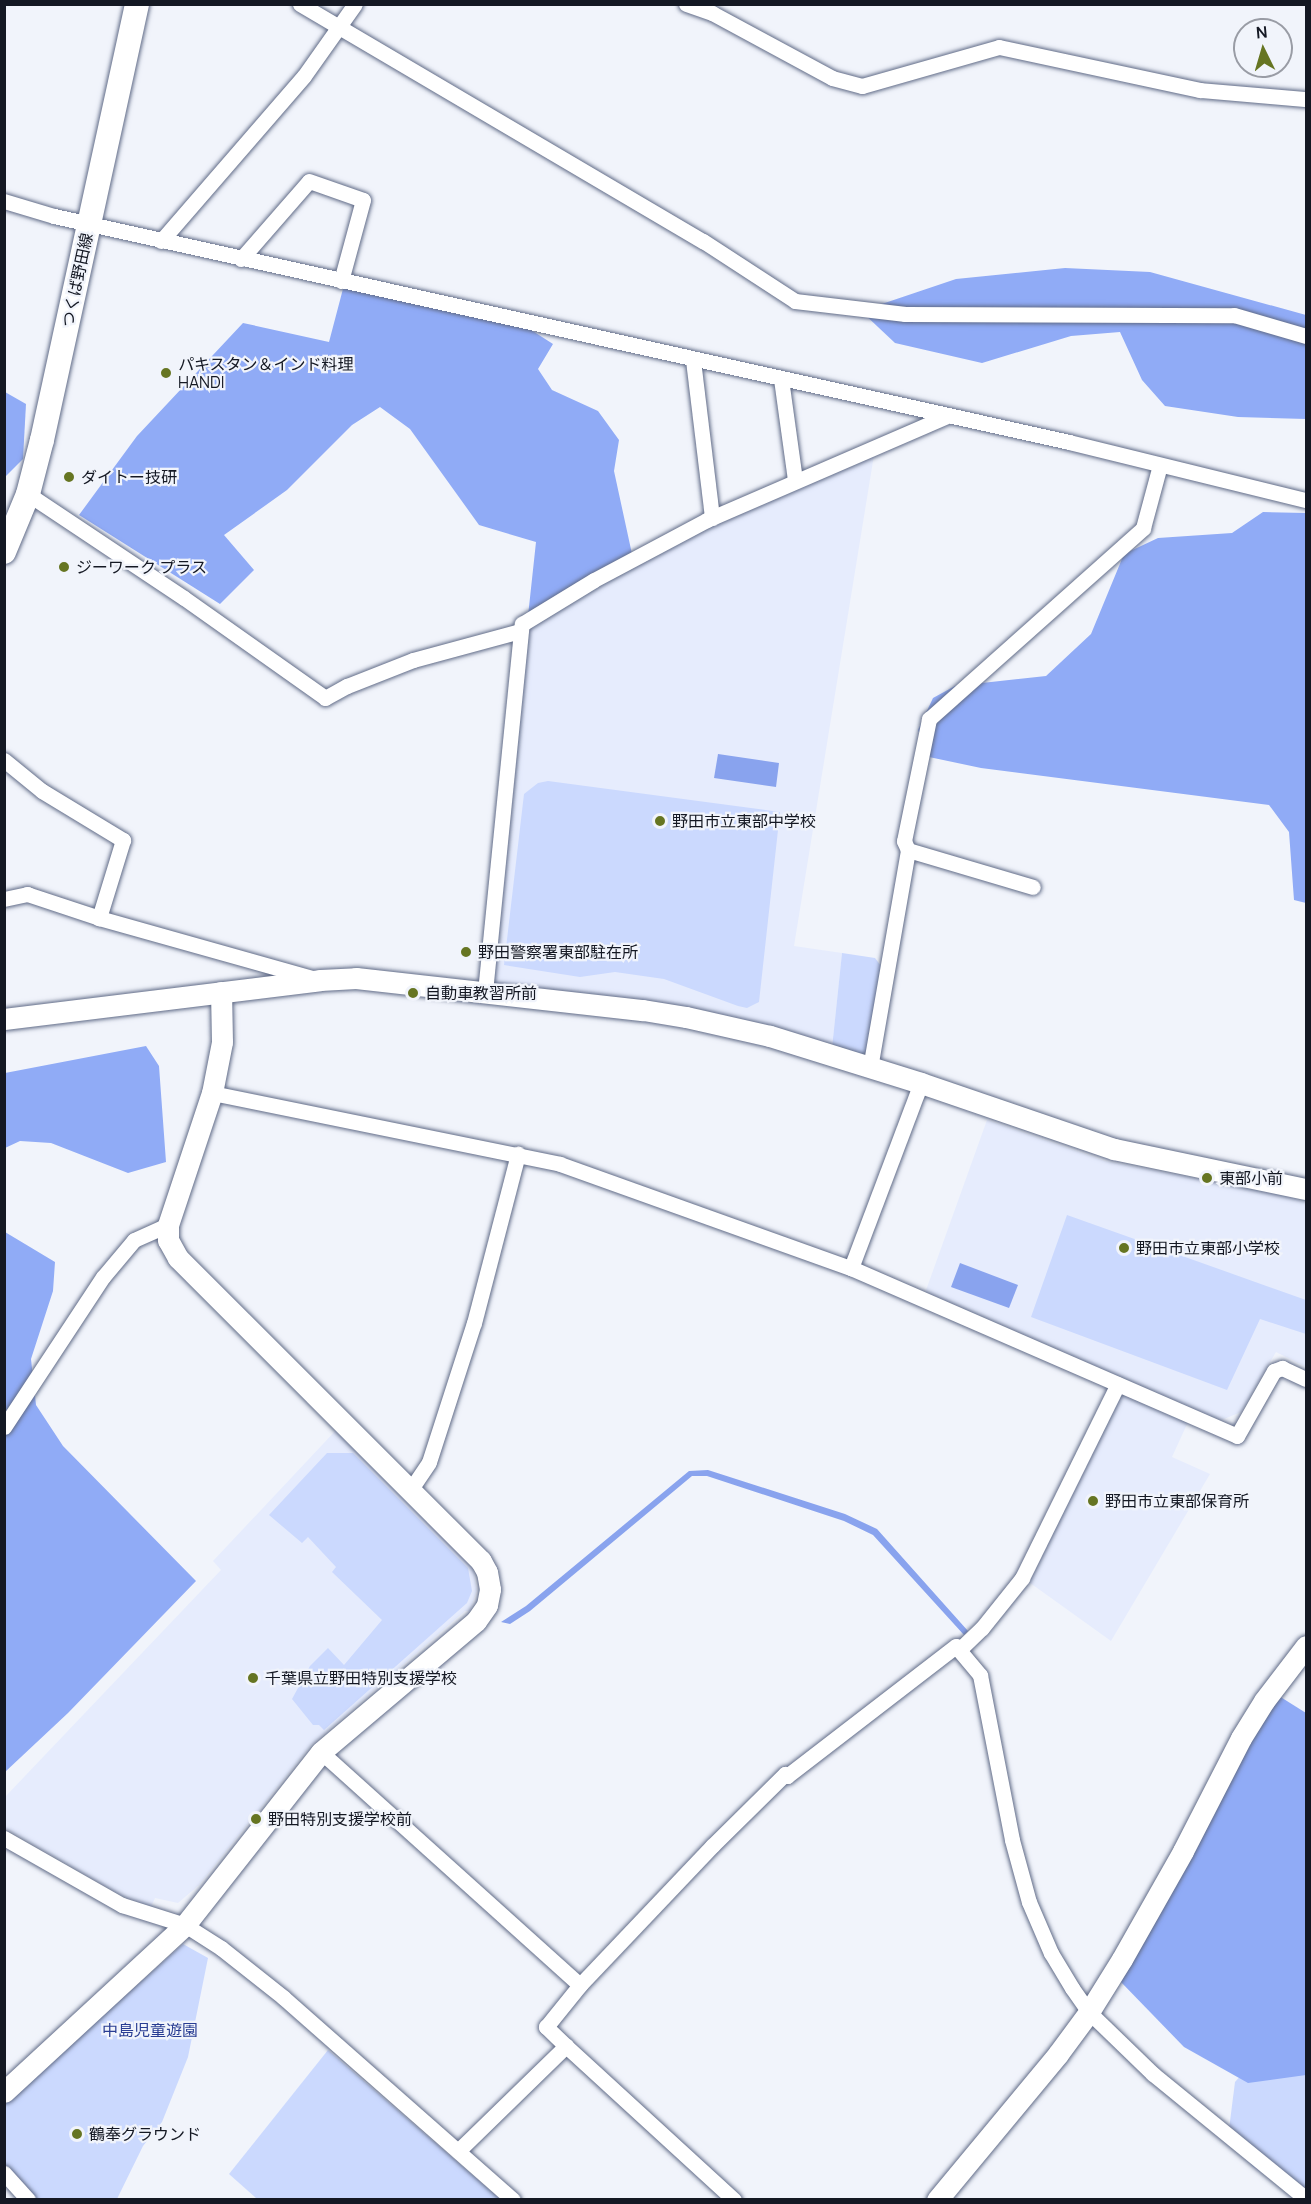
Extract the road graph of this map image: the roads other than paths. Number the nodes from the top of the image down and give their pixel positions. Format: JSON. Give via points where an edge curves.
{"nodes":[{"id":1,"x":138,"y":4,"type":"edge"},
{"id":2,"x":300,"y":4,"type":"edge"},
{"id":3,"x":355,"y":4,"type":"edge"},
{"id":4,"x":686,"y":4,"type":"edge"},
{"id":5,"x":340,"y":29,"type":"junction"},
{"id":6,"x":1306,"y":99,"type":"edge"},
{"id":7,"x":4,"y":201,"type":"edge"},
{"id":8,"x":89,"y":224,"type":"junction"},
{"id":9,"x":161,"y":241,"type":"junction"},
{"id":10,"x":242,"y":259,"type":"junction"},
{"id":11,"x":341,"y":281,"type":"junction"},
{"id":12,"x":1306,"y":336,"type":"edge"},
{"id":13,"x":693,"y":360,"type":"junction"},
{"id":14,"x":780,"y":379,"type":"junction"},
{"id":15,"x":947,"y":416,"type":"junction"},
{"id":16,"x":1160,"y":465,"type":"junction"},
{"id":17,"x":795,"y":480,"type":"junction"},
{"id":18,"x":28,"y":494,"type":"junction"},
{"id":19,"x":1306,"y":500,"type":"edge"},
{"id":20,"x":712,"y":518,"type":"junction"},
{"id":21,"x":4,"y":552,"type":"edge"},
{"id":22,"x":520,"y":631,"type":"junction"},
{"id":23,"x":4,"y":760,"type":"edge"},
{"id":24,"x":908,"y":849,"type":"junction"},
{"id":25,"x":1033,"y":887,"type":"dead end"},
{"id":26,"x":4,"y":899,"type":"edge"},
{"id":27,"x":99,"y":918,"type":"junction"},
{"id":28,"x":320,"y":980,"type":"junction"},
{"id":29,"x":221,"y":992,"type":"junction"},
{"id":30,"x":485,"y":992,"type":"junction"},
{"id":31,"x":4,"y":1019,"type":"edge"},
{"id":32,"x":870,"y":1068,"type":"junction"},
{"id":33,"x":921,"y":1083,"type":"junction"},
{"id":34,"x":212,"y":1093,"type":"junction"},
{"id":35,"x":518,"y":1154,"type":"junction"},
{"id":36,"x":1306,"y":1190,"type":"edge"},
{"id":37,"x":168,"y":1225,"type":"junction"},
{"id":38,"x":851,"y":1268,"type":"junction"},
{"id":39,"x":1306,"y":1379,"type":"edge"},
{"id":40,"x":1118,"y":1384,"type":"junction"},
{"id":41,"x":4,"y":1427,"type":"edge"},
{"id":42,"x":411,"y":1489,"type":"junction"},
{"id":43,"x":1306,"y":1646,"type":"edge"},
{"id":44,"x":959,"y":1650,"type":"junction"},
{"id":45,"x":321,"y":1752,"type":"junction"},
{"id":46,"x":4,"y":1838,"type":"edge"},
{"id":47,"x":185,"y":1925,"type":"junction"},
{"id":48,"x":580,"y":1985,"type":"junction"},
{"id":49,"x":1089,"y":2012,"type":"junction"},
{"id":50,"x":566,"y":2046,"type":"junction"},
{"id":51,"x":4,"y":2092,"type":"edge"},
{"id":52,"x":458,"y":2151,"type":"junction"},
{"id":53,"x":4,"y":2173,"type":"edge"},
{"id":54,"x":28,"y":2199,"type":"edge"},
{"id":55,"x":513,"y":2199,"type":"edge"},
{"id":56,"x":734,"y":2199,"type":"edge"},
{"id":57,"x":937,"y":2199,"type":"edge"},
{"id":58,"x":1306,"y":2199,"type":"edge"}],
"edges":[{"from":1,"to":8,"type":"main road","name":"つくば野田線"},
{"from":2,"to":5,"type":"street"},
{"from":3,"to":5,"type":"street"},
{"from":4,"to":6,"type":"street","via":[[712,12],[832,78],[862,86],[999,47],[1200,90]]},
{"from":5,"to":9,"type":"street","via":[[261,128]]},
{"from":5,"to":12,"type":"street","via":[[703,241],[795,301],[905,314],[1234,315]]},
{"from":7,"to":8,"type":"street"},
{"from":8,"to":9,"type":"street"},
{"from":8,"to":18,"type":"main road","name":"つくば野田線"},
{"from":9,"to":10,"type":"street"},
{"from":10,"to":11,"type":"street"},
{"from":10,"to":11,"type":"street","via":[[309,181],[363,200]]},
{"from":11,"to":13,"type":"street"},
{"from":13,"to":14,"type":"street"},
{"from":13,"to":20,"type":"street"},
{"from":14,"to":15,"type":"street"},
{"from":14,"to":17,"type":"street"},
{"from":15,"to":16,"type":"street"},
{"from":15,"to":17,"type":"street"},
{"from":16,"to":19,"type":"street"},
{"from":16,"to":24,"type":"street","via":[[1143,528],[929,719],[904,841]]},
{"from":17,"to":20,"type":"street"},
{"from":18,"to":21,"type":"main road","name":"つくば野田線"},
{"from":18,"to":22,"type":"street","via":[[325,698],[412,660]]},
{"from":20,"to":22,"type":"street","via":[[594,580],[522,624]]},
{"from":22,"to":30,"type":"street"},
{"from":23,"to":27,"type":"street","via":[[42,790],[123,840]]},
{"from":24,"to":25,"type":"street"},
{"from":24,"to":32,"type":"street"},
{"from":26,"to":27,"type":"street","via":[[27,894]]},
{"from":27,"to":28,"type":"street"},
{"from":28,"to":29,"type":"street"},
{"from":28,"to":30,"type":"street","via":[[394,981]]},
{"from":29,"to":31,"type":"street"},
{"from":29,"to":34,"type":"street","via":[[222,1042]]},
{"from":30,"to":32,"type":"street","via":[[686,1017],[770,1036]]},
{"from":32,"to":33,"type":"street"},
{"from":33,"to":36,"type":"street","via":[[1114,1149]]},
{"from":33,"to":38,"type":"street"},
{"from":34,"to":35,"type":"street"},
{"from":34,"to":37,"type":"street"},
{"from":35,"to":38,"type":"street","via":[[590,1175]]},
{"from":35,"to":42,"type":"street","via":[[474,1323],[429,1462]]},
{"from":37,"to":41,"type":"street","via":[[134,1240],[103,1277]]},
{"from":37,"to":42,"type":"street","via":[[168,1240],[178,1258]]},
{"from":38,"to":40,"type":"street"},
{"from":39,"to":40,"type":"street","via":[[1282,1368],[1274,1371],[1237,1436]]},
{"from":40,"to":44,"type":"street","via":[[1022,1578]]},
{"from":42,"to":45,"type":"street","via":[[481,1560],[490,1589],[487,1605],[476,1621]]},
{"from":43,"to":49,"type":"street","via":[[1241,1738],[1183,1851]]},
{"from":44,"to":48,"type":"street","via":[[956,1647],[785,1774]]},
{"from":44,"to":49,"type":"street","via":[[980,1675],[1012,1840],[1029,1902],[1050,1953]]},
{"from":45,"to":47,"type":"street"},
{"from":45,"to":48,"type":"street"},
{"from":46,"to":47,"type":"street","via":[[122,1905]]},
{"from":47,"to":51,"type":"street"},
{"from":47,"to":52,"type":"street","via":[[284,1998]]},
{"from":48,"to":50,"type":"street","via":[[546,2026]]},
{"from":49,"to":57,"type":"street"},
{"from":49,"to":58,"type":"street","via":[[1153,2074]]},
{"from":50,"to":52,"type":"street"},
{"from":50,"to":56,"type":"street"},
{"from":52,"to":55,"type":"street"},
{"from":53,"to":54,"type":"street"}]}
